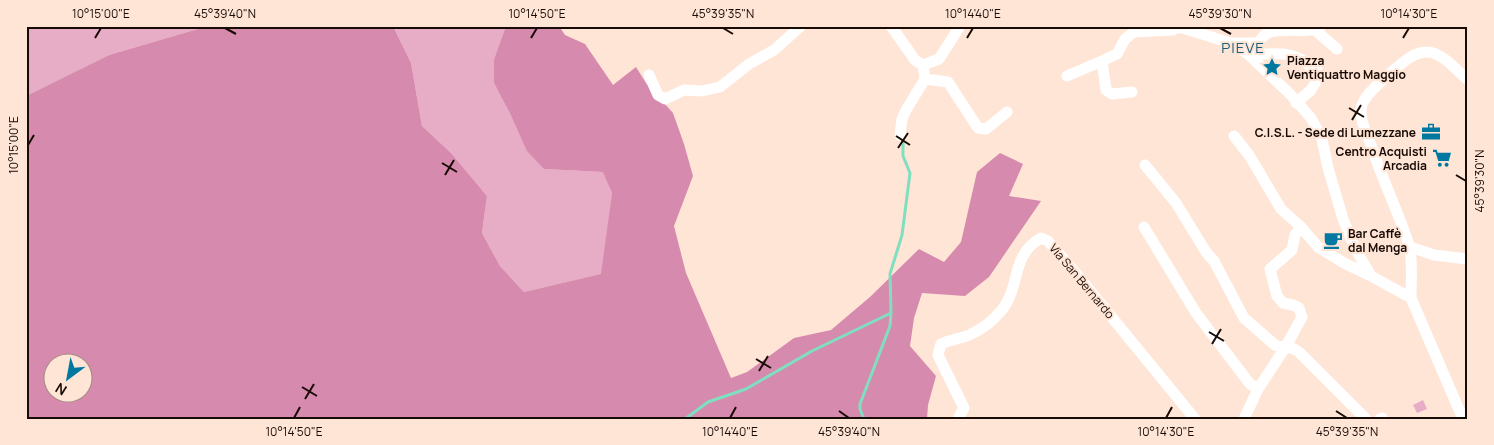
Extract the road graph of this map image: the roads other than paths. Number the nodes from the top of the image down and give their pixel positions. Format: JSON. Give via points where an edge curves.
{"nodes":[{"id":1,"x":801,"y":26,"type":"edge"},
{"id":2,"x":891,"y":26,"type":"edge"},
{"id":3,"x":960,"y":26,"type":"edge"},
{"id":4,"x":1177,"y":27,"type":"edge"},
{"id":5,"x":1318,"y":28,"type":"edge"},
{"id":6,"x":1231,"y":43,"type":"junction"},
{"id":7,"x":1337,"y":49,"type":"dead end"},
{"id":8,"x":1249,"y":55,"type":"junction"},
{"id":9,"x":1102,"y":61,"type":"junction"},
{"id":10,"x":923,"y":65,"type":"junction"},
{"id":11,"x":649,"y":75,"type":"dead end"},
{"id":12,"x":1067,"y":76,"type":"dead end"},
{"id":13,"x":925,"y":79,"type":"junction"},
{"id":14,"x":1468,"y":80,"type":"edge"},
{"id":15,"x":1132,"y":92,"type":"dead end"},
{"id":16,"x":1296,"y":103,"type":"junction"},
{"id":17,"x":1007,"y":112,"type":"dead end"},
{"id":18,"x":900,"y":136,"type":"dead end"},
{"id":19,"x":1234,"y":136,"type":"dead end"},
{"id":20,"x":1145,"y":165,"type":"dead end"},
{"id":21,"x":1144,"y":227,"type":"dead end"},
{"id":22,"x":1301,"y":227,"type":"junction"},
{"id":23,"x":1410,"y":248,"type":"junction"},
{"id":24,"x":1468,"y":259,"type":"edge"},
{"id":25,"x":1371,"y":276,"type":"junction"},
{"id":26,"x":1411,"y":298,"type":"junction"},
{"id":27,"x":1285,"y":348,"type":"junction"},
{"id":28,"x":1258,"y":389,"type":"junction"},
{"id":29,"x":958,"y":419,"type":"edge"},
{"id":30,"x":1195,"y":419,"type":"edge"},
{"id":31,"x":1244,"y":419,"type":"edge"},
{"id":32,"x":1366,"y":419,"type":"edge"},
{"id":33,"x":1462,"y":419,"type":"edge"}],
"edges":[{"from":1,"to":11,"type":"street","via":[[774,50],[749,64],[720,87],[684,90],[665,99],[658,95]]},
{"from":2,"to":10,"type":"street","via":[[915,60]]},
{"from":3,"to":10,"type":"street","via":[[939,59]]},
{"from":4,"to":6,"type":"street"},
{"from":4,"to":9,"type":"street","via":[[1173,30],[1134,32],[1125,39],[1117,54]]},
{"from":5,"to":6,"type":"street","via":[[1267,33],[1258,43]]},
{"from":5,"to":7,"type":"street"},
{"from":6,"to":8,"type":"street"},
{"from":8,"to":16,"type":"street"},
{"from":8,"to":16,"type":"street","via":[[1282,52],[1312,66],[1317,80]]},
{"from":9,"to":12,"type":"street"},
{"from":9,"to":15,"type":"street","via":[[1106,90],[1112,94]]},
{"from":10,"to":13,"type":"street"},
{"from":13,"to":17,"type":"street","via":[[948,82],[978,128],[986,129]]},
{"from":13,"to":18,"type":"street","via":[[902,119]]},
{"from":14,"to":23,"type":"street","via":[[1438,55],[1419,52],[1374,88],[1362,103],[1361,116]]},
{"from":16,"to":25,"type":"street","via":[[1311,118],[1322,139],[1343,219]]},
{"from":19,"to":22,"type":"street","via":[[1281,209]]},
{"from":20,"to":27,"type":"street","via":[[1176,203],[1214,261],[1244,318],[1275,345]]},
{"from":21,"to":28,"type":"street","via":[[1196,313],[1250,384]]},
{"from":22,"to":25,"type":"street","via":[[1318,247]]},
{"from":22,"to":27,"type":"street","via":[[1294,235],[1292,250],[1270,269],[1277,296],[1282,303],[1300,308],[1302,317]]},
{"from":23,"to":24,"type":"street"},
{"from":23,"to":26,"type":"street"},
{"from":25,"to":26,"type":"street"},
{"from":26,"to":33,"type":"street"},
{"from":27,"to":28,"type":"street"},
{"from":27,"to":32,"type":"street","via":[[1299,352]]},
{"from":28,"to":31,"type":"street"},
{"from":29,"to":30,"type":"street","name":"Via San Bernardo","via":[[964,408],[938,355],[941,344],[981,329],[1002,311],[1026,249],[1041,238],[1048,241],[1068,263]]}]}
